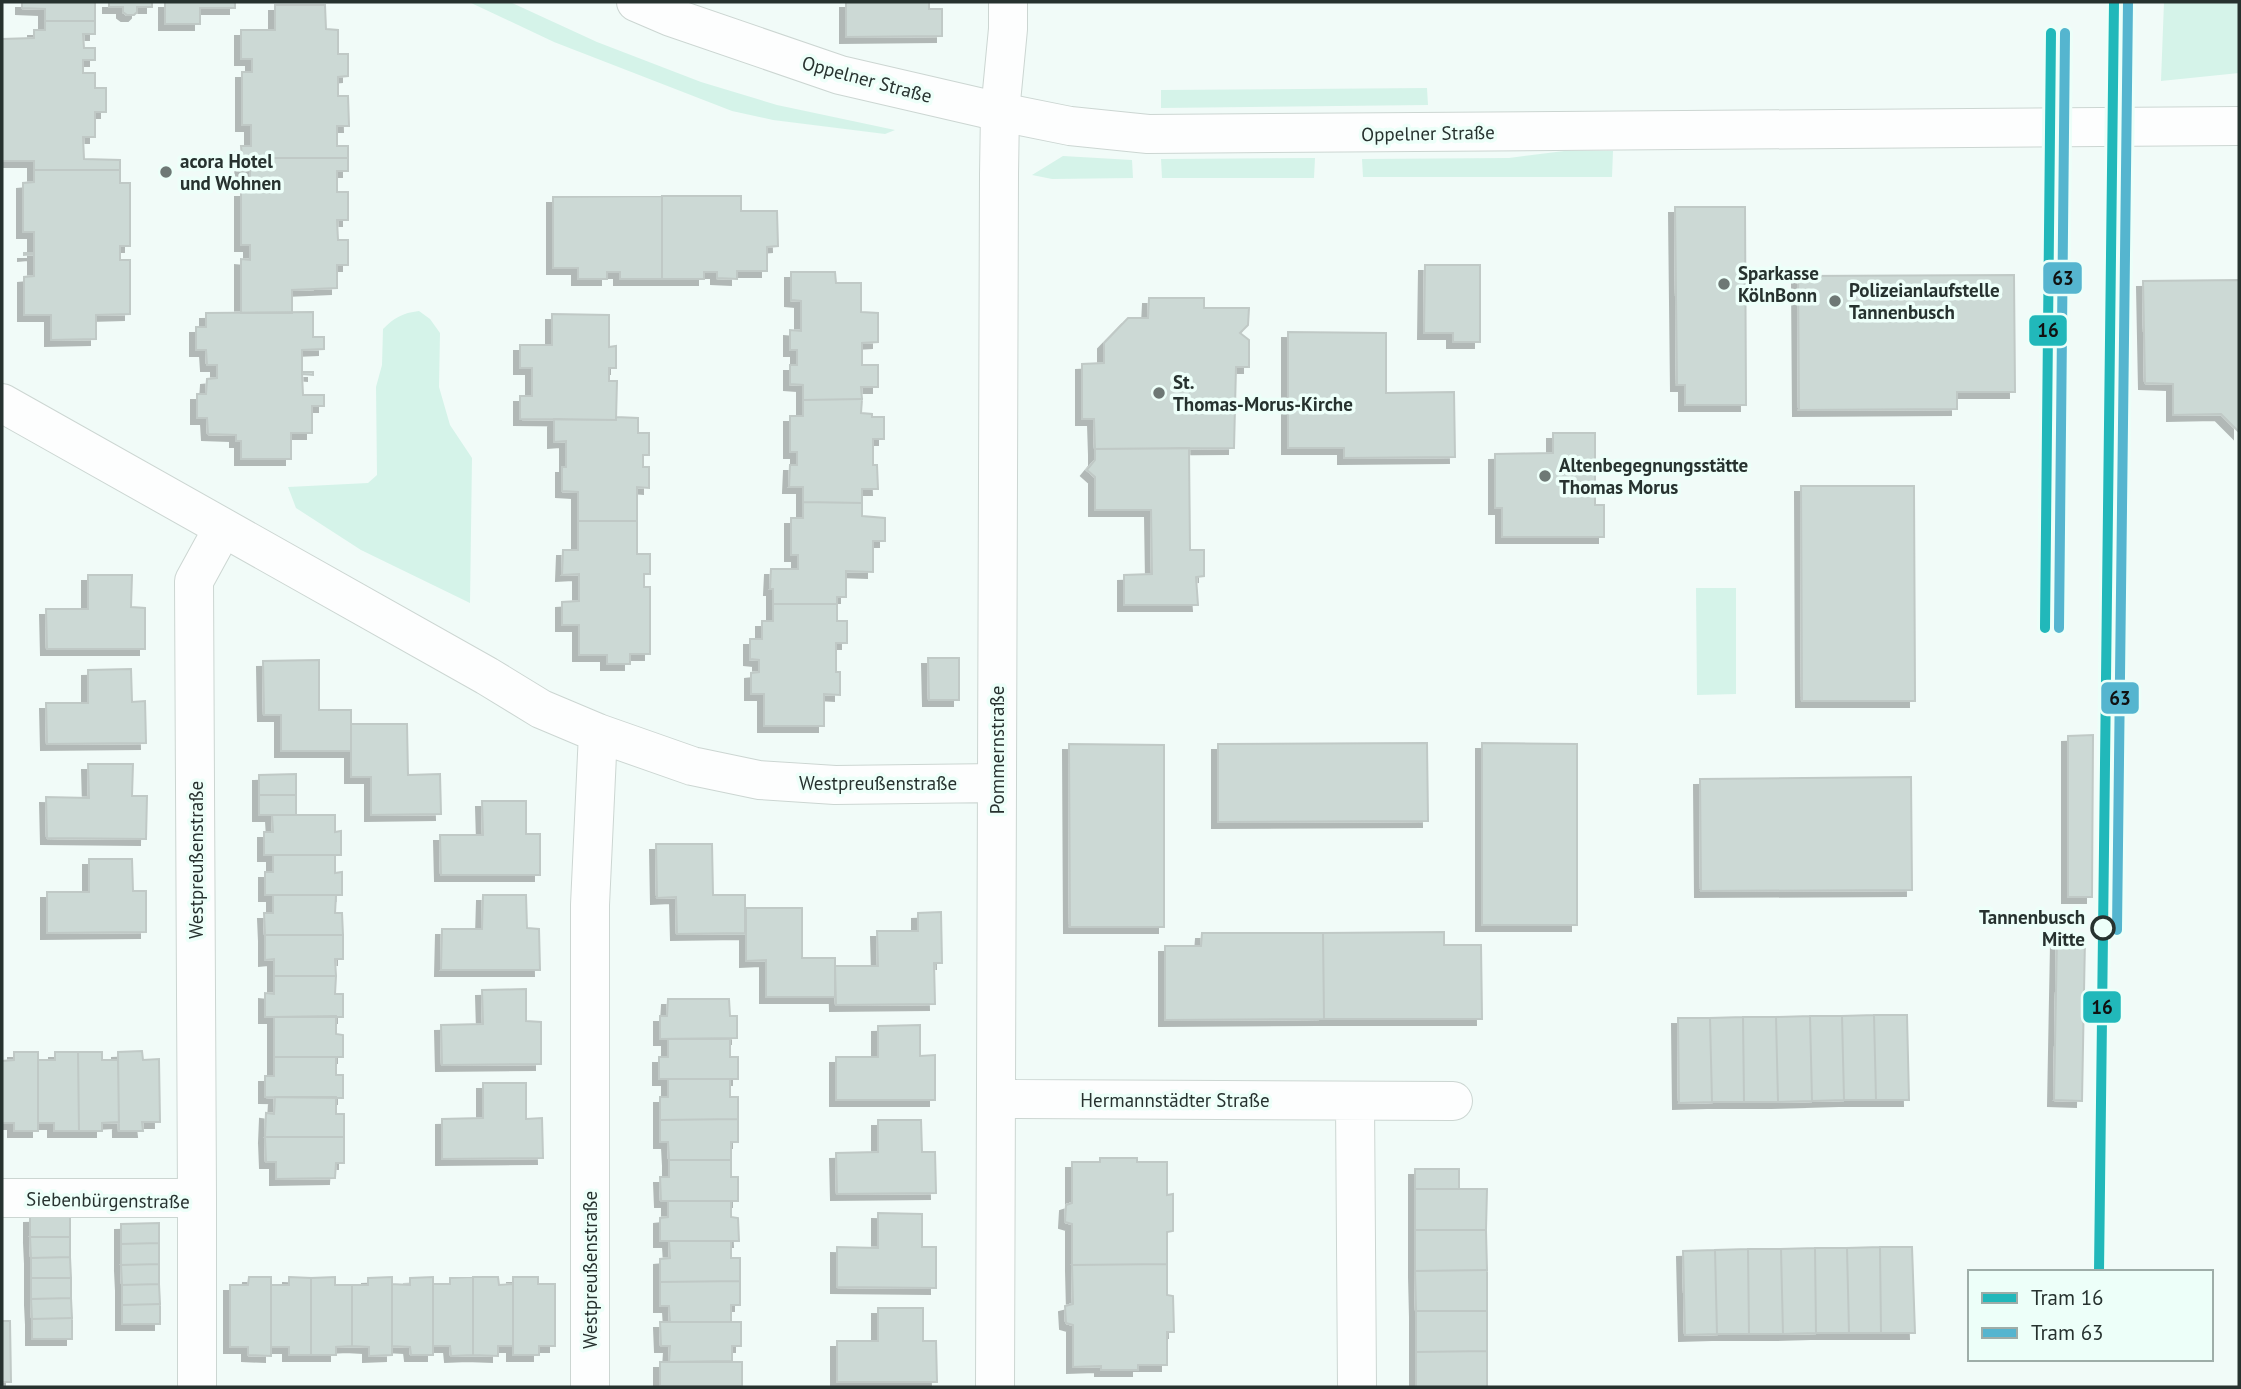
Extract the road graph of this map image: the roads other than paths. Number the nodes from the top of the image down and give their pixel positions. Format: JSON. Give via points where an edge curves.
{"nodes":[{"id":1,"x":636,"y":2,"type":"edge"},
{"id":2,"x":1008,"y":2,"type":"edge"},
{"id":3,"x":1000,"y":112,"type":"junction"},
{"id":4,"x":2239,"y":126,"type":"edge"},
{"id":5,"x":2,"y":403,"type":"edge"},
{"id":6,"x":223,"y":528,"type":"junction"},
{"id":7,"x":598,"y":733,"type":"junction"},
{"id":8,"x":997,"y":783,"type":"junction"},
{"id":9,"x":996,"y":1099,"type":"junction"},
{"id":10,"x":1355,"y":1101,"type":"junction"},
{"id":11,"x":1453,"y":1101,"type":"dead end"},
{"id":12,"x":2,"y":1198,"type":"edge"},
{"id":13,"x":197,"y":1198,"type":"junction"},
{"id":14,"x":197,"y":1387,"type":"edge"},
{"id":15,"x":590,"y":1387,"type":"edge"},
{"id":16,"x":995,"y":1387,"type":"edge"},
{"id":17,"x":1357,"y":1387,"type":"edge"}],
"edges":[{"from":1,"to":3,"type":"street","name":"Oppelner Straße","via":[[840,75]]},
{"from":2,"to":3,"type":"street","name":"Pommernstraße"},
{"from":3,"to":4,"type":"street","name":"Oppelner Straße","via":[[1148,134]]},
{"from":3,"to":8,"type":"street","name":"Pommernstraße"},
{"from":5,"to":6,"type":"street","name":"Westpreußenstraße"},
{"from":6,"to":7,"type":"street","name":"Westpreußenstraße","via":[[541,709]]},
{"from":6,"to":13,"type":"street","name":"Westpreußenstraße","via":[[194,581]]},
{"from":7,"to":8,"type":"street","name":"Westpreußenstraße","via":[[692,766],[759,779],[835,785]]},
{"from":7,"to":15,"type":"street","name":"Westpreußenstraße","via":[[590,905]]},
{"from":8,"to":9,"type":"street","name":"Pommernstraße"},
{"from":9,"to":10,"type":"street","name":"Hermannstädter Straße"},
{"from":9,"to":16,"type":"street","name":"Pommernstraße"},
{"from":10,"to":11,"type":"street","name":"Hermannstädter Straße"},
{"from":10,"to":17,"type":"street"},
{"from":12,"to":13,"type":"street","name":"Siebenbürgenstraße"},
{"from":13,"to":14,"type":"street","name":"Siebenbürgenstraße"}]}
